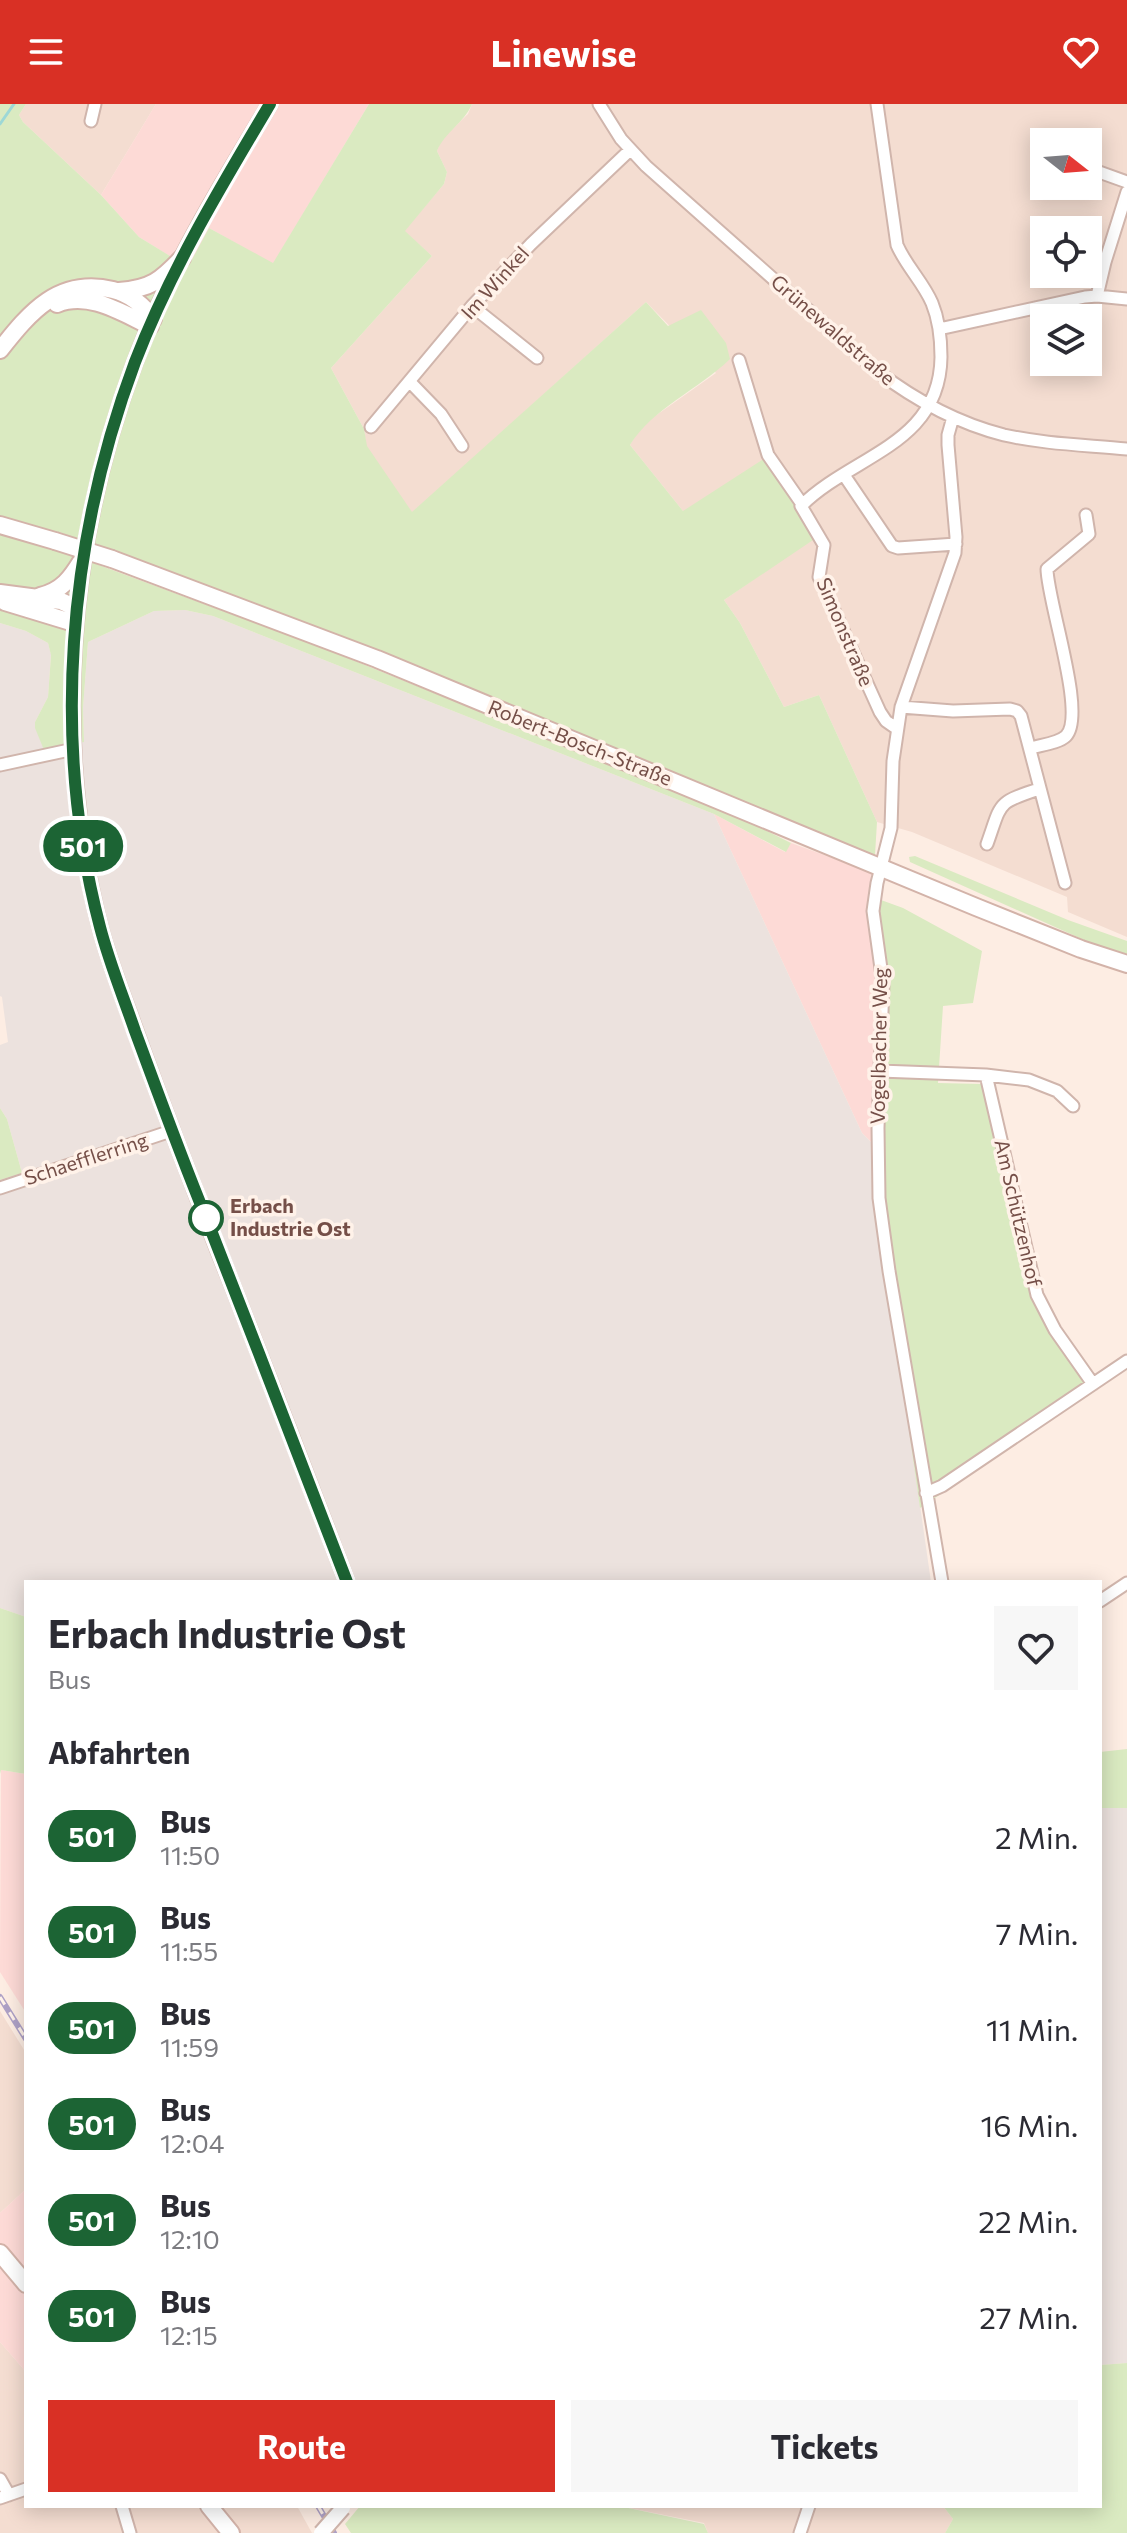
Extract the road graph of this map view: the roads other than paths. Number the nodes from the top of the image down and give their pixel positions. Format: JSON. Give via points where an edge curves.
{"nodes":[{"id":1,"x":95,"y":104,"type":"edge"},
{"id":2,"x":270,"y":104,"type":"edge"},
{"id":3,"x":599,"y":104,"type":"edge"},
{"id":4,"x":877,"y":104,"type":"edge"},
{"id":5,"x":91,"y":121,"type":"dead end"},
{"id":6,"x":630,"y":150,"type":"junction"},
{"id":7,"x":1102,"y":173,"type":"edge"},
{"id":8,"x":1127,"y":182,"type":"edge"},
{"id":9,"x":1127,"y":192,"type":"edge"},
{"id":10,"x":182,"y":258,"type":"junction"},
{"id":11,"x":117,"y":291,"type":"junction"},
{"id":12,"x":1097,"y":296,"type":"junction"},
{"id":13,"x":1127,"y":299,"type":"edge"},
{"id":14,"x":472,"y":306,"type":"junction"},
{"id":15,"x":152,"y":322,"type":"junction"},
{"id":16,"x":939,"y":329,"type":"junction"},
{"id":17,"x":0,"y":350,"type":"edge"},
{"id":18,"x":537,"y":358,"type":"dead end"},
{"id":19,"x":0,"y":360,"type":"edge"},
{"id":20,"x":739,"y":360,"type":"dead end"},
{"id":21,"x":410,"y":382,"type":"junction"},
{"id":22,"x":929,"y":406,"type":"junction"},
{"id":23,"x":953,"y":417,"type":"junction"},
{"id":24,"x":371,"y":427,"type":"dead end"},
{"id":25,"x":462,"y":446,"type":"dead end"},
{"id":26,"x":1127,"y":449,"type":"edge"},
{"id":27,"x":844,"y":475,"type":"junction"},
{"id":28,"x":802,"y":504,"type":"junction"},
{"id":29,"x":1086,"y":515,"type":"dead end"},
{"id":30,"x":0,"y":523,"type":"edge"},
{"id":31,"x":956,"y":544,"type":"junction"},
{"id":32,"x":82,"y":560,"type":"junction"},
{"id":33,"x":0,"y":593,"type":"edge"},
{"id":34,"x":36,"y":597,"type":"junction"},
{"id":35,"x":0,"y":600,"type":"edge"},
{"id":36,"x":75,"y":615,"type":"junction"},
{"id":37,"x":901,"y":707,"type":"junction"},
{"id":38,"x":896,"y":728,"type":"junction"},
{"id":39,"x":1031,"y":748,"type":"junction"},
{"id":40,"x":74,"y":749,"type":"junction"},
{"id":41,"x":0,"y":765,"type":"edge"},
{"id":42,"x":1039,"y":789,"type":"junction"},
{"id":43,"x":987,"y":844,"type":"dead end"},
{"id":44,"x":881,"y":868,"type":"junction"},
{"id":45,"x":1065,"y":883,"type":"dead end"},
{"id":46,"x":1127,"y":964,"type":"edge"},
{"id":47,"x":880,"y":1071,"type":"junction"},
{"id":48,"x":986,"y":1075,"type":"junction"},
{"id":49,"x":1073,"y":1106,"type":"dead end"},
{"id":50,"x":171,"y":1131,"type":"junction"},
{"id":51,"x":0,"y":1188,"type":"edge"},
{"id":52,"x":1127,"y":1361,"type":"edge"},
{"id":53,"x":1093,"y":1384,"type":"junction"},
{"id":54,"x":926,"y":1493,"type":"junction"},
{"id":55,"x":346,"y":1580,"type":"edge"},
{"id":56,"x":942,"y":1580,"type":"edge"},
{"id":57,"x":1127,"y":1583,"type":"edge"},
{"id":58,"x":1102,"y":1600,"type":"edge"},
{"id":59,"x":0,"y":2253,"type":"edge"},
{"id":60,"x":24,"y":2282,"type":"edge"},
{"id":61,"x":0,"y":2479,"type":"edge"},
{"id":62,"x":24,"y":2490,"type":"edge"},
{"id":63,"x":4,"y":2496,"type":"edge"},
{"id":64,"x":123,"y":2508,"type":"edge"},
{"id":65,"x":211,"y":2508,"type":"edge"},
{"id":66,"x":343,"y":2508,"type":"edge"},
{"id":67,"x":808,"y":2508,"type":"edge"},
{"id":68,"x":130,"y":2533,"type":"edge"},
{"id":69,"x":231,"y":2533,"type":"edge"},
{"id":70,"x":321,"y":2533,"type":"edge"},
{"id":71,"x":800,"y":2533,"type":"edge"}],
"edges":[{"from":1,"to":5,"type":"street"},
{"from":2,"to":10,"type":"street"},
{"from":3,"to":6,"type":"street","name":"Grünewaldstraße"},
{"from":4,"to":16,"type":"street","via":[[897,245],[926,291]]},
{"from":6,"to":14,"type":"street","name":"Im Winkel"},
{"from":6,"to":22,"type":"street","name":"Grünewaldstraße","via":[[877,371]]},
{"from":7,"to":8,"type":"street"},
{"from":9,"to":12,"type":"street"},
{"from":10,"to":11,"type":"main road","via":[[156,283]]},
{"from":10,"to":15,"type":"street"},
{"from":11,"to":15,"type":"main road","via":[[147,309]]},
{"from":11,"to":17,"type":"main road","via":[[85,286],[48,299]]},
{"from":12,"to":13,"type":"street"},
{"from":12,"to":16,"type":"street"},
{"from":14,"to":18,"type":"street"},
{"from":14,"to":21,"type":"street","name":"Im Winkel"},
{"from":15,"to":19,"type":"main road","via":[[83,299],[65,300],[28,326]]},
{"from":15,"to":32,"type":"street","via":[[110,438]]},
{"from":16,"to":22,"type":"street","via":[[941,369]]},
{"from":20,"to":28,"type":"street","name":"Simonstraße","via":[[768,455]]},
{"from":21,"to":24,"type":"street","name":"Im Winkel"},
{"from":21,"to":25,"type":"street"},
{"from":22,"to":23,"type":"street","name":"Grünewaldstraße"},
{"from":22,"to":27,"type":"street","via":[[915,426]]},
{"from":23,"to":26,"type":"street","name":"Grünewaldstraße","via":[[1022,438]]},
{"from":23,"to":31,"type":"street","name":"Vogelbacher Weg","via":[[948,445]]},
{"from":27,"to":28,"type":"street"},
{"from":27,"to":31,"type":"street","via":[[892,546]]},
{"from":28,"to":38,"type":"street","name":"Simonstraße","via":[[824,545],[819,577],[880,712]]},
{"from":29,"to":39,"type":"street","via":[[1089,534],[1047,569],[1072,724],[1063,738]]},
{"from":30,"to":44,"type":"main road","name":"Robert-Bosch-Straße","bridge":true,"via":[[112,559],[389,664]]},
{"from":31,"to":37,"type":"street","name":"Vogelbacher Weg"},
{"from":32,"to":34,"type":"main road","via":[[64,586]]},
{"from":32,"to":36,"type":"street"},
{"from":33,"to":34,"type":"main road"},
{"from":34,"to":36,"type":"main road","via":[[61,601]]},
{"from":35,"to":36,"type":"main road"},
{"from":36,"to":40,"type":"street"},
{"from":37,"to":38,"type":"street","name":"Vogelbacher Weg"},
{"from":37,"to":39,"type":"street","via":[[1017,711]]},
{"from":38,"to":44,"type":"street","name":"Vogelbacher Weg","via":[[891,828]]},
{"from":39,"to":42,"type":"street"},
{"from":40,"to":41,"type":"street"},
{"from":40,"to":50,"type":"street","via":[[82,837],[100,926]]},
{"from":42,"to":43,"type":"street","via":[[1002,804]]},
{"from":42,"to":45,"type":"street"},
{"from":44,"to":46,"type":"main road","name":"Robert-Bosch-Straße"},
{"from":44,"to":47,"type":"street","name":"Vogelbacher Weg","via":[[873,911],[883,983]]},
{"from":47,"to":48,"type":"street"},
{"from":47,"to":54,"type":"street","name":"Vogelbacher Weg","via":[[880,1207]]},
{"from":48,"to":49,"type":"street","via":[[1043,1084]]},
{"from":48,"to":53,"type":"street","name":"Am Schützenhof","via":[[1037,1295]]},
{"from":50,"to":51,"type":"street","name":"Schaefflerring"},
{"from":50,"to":55,"type":"street"},
{"from":52,"to":53,"type":"street"},
{"from":53,"to":54,"type":"street"},
{"from":54,"to":56,"type":"street","name":"Vogelbacher Weg"},
{"from":57,"to":58,"type":"street"},
{"from":59,"to":60,"type":"main road"},
{"from":61,"to":63,"type":"street"},
{"from":62,"to":63,"type":"street"},
{"from":64,"to":68,"type":"street"},
{"from":65,"to":69,"type":"main road"},
{"from":66,"to":70,"type":"street","bridge":true},
{"from":67,"to":71,"type":"street"}]}
